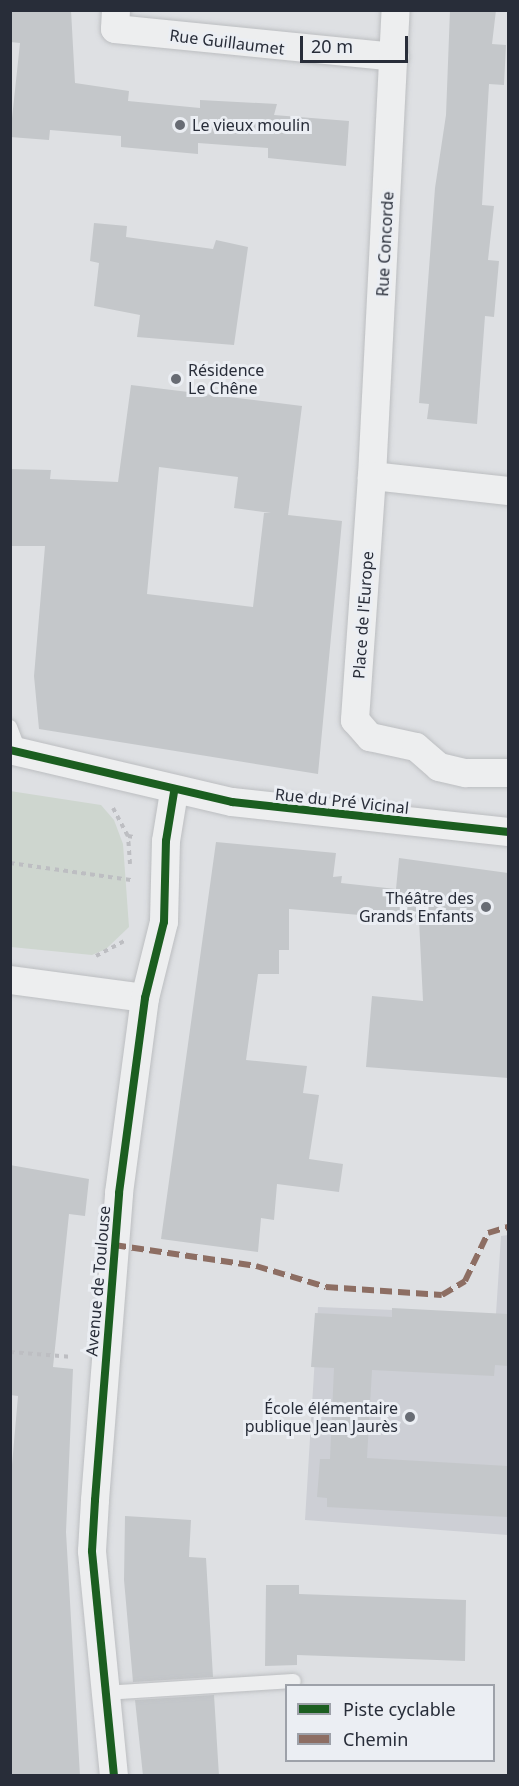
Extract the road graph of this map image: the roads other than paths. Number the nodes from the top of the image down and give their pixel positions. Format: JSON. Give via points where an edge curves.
{"nodes":[{"id":1,"x":116,"y":10,"type":"edge"},
{"id":2,"x":396,"y":10,"type":"edge"},
{"id":3,"x":395,"y":57,"type":"junction"},
{"id":4,"x":372,"y":476,"type":"junction"},
{"id":5,"x":508,"y":491,"type":"edge"},
{"id":6,"x":13,"y":743,"type":"edge"},
{"id":7,"x":508,"y":773,"type":"edge"},
{"id":8,"x":174,"y":792,"type":"junction"},
{"id":9,"x":508,"y":832,"type":"edge"},
{"id":10,"x":10,"y":980,"type":"edge"},
{"id":11,"x":145,"y":998,"type":"junction"},
{"id":12,"x":294,"y":1681,"type":"dead end"},
{"id":13,"x":103,"y":1693,"type":"junction"},
{"id":14,"x":114,"y":1776,"type":"edge"}],
"edges":[{"from":1,"to":3,"type":"street","name":"Rue Guillaumet","via":[[115,29]]},
{"from":2,"to":3,"type":"street","name":"Rue Concorde"},
{"from":3,"to":4,"type":"street","name":"Rue Concorde"},
{"from":4,"to":5,"type":"street"},
{"from":4,"to":7,"type":"street","name":"Place de l'Europe","via":[[356,720],[370,737],[416,747],[439,767],[466,774]]},
{"from":6,"to":8,"type":"street","name":"Rue du Pré Vicinal"},
{"from":8,"to":9,"type":"street","name":"Rue du Pré Vicinal"},
{"from":8,"to":11,"type":"street","name":"Avenue de Toulouse","via":[[166,841],[164,922]]},
{"from":10,"to":11,"type":"street"},
{"from":11,"to":13,"type":"street","name":"Avenue de Toulouse","via":[[119,1193],[92,1551]]},
{"from":12,"to":13,"type":"lane"},
{"from":13,"to":14,"type":"street","name":"Avenue de Toulouse"}]}
